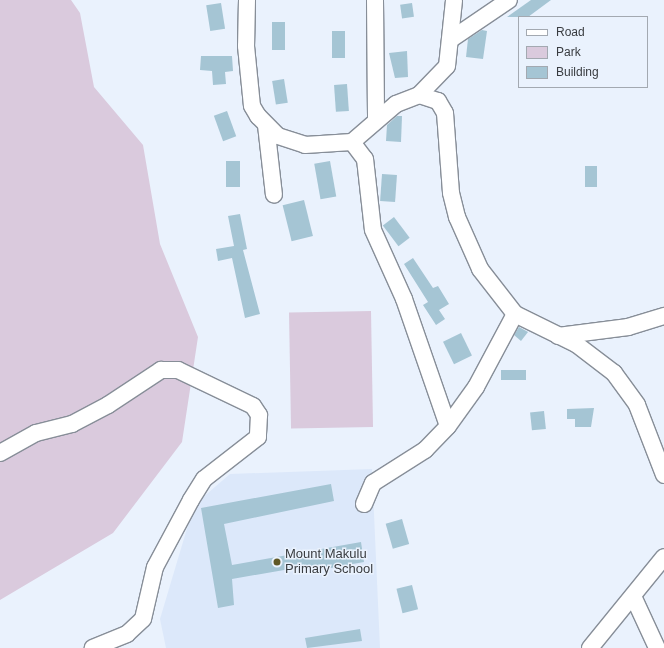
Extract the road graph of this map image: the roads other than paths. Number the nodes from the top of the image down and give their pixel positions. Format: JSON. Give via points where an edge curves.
{"nodes":[{"id":1,"x":246,"y":0,"type":"edge"},
{"id":2,"x":375,"y":0,"type":"edge"},
{"id":3,"x":454,"y":0,"type":"edge"},
{"id":4,"x":509,"y":0,"type":"edge"},
{"id":5,"x":450,"y":40,"type":"junction"},
{"id":6,"x":436,"y":80,"type":"junction"},
{"id":7,"x":419,"y":95,"type":"junction"},
{"id":8,"x":438,"y":101,"type":"junction"},
{"id":9,"x":379,"y":112,"type":"junction"},
{"id":10,"x":266,"y":125,"type":"junction"},
{"id":11,"x":352,"y":142,"type":"junction"},
{"id":12,"x":274,"y":195,"type":"dead end"},
{"id":13,"x":515,"y":314,"type":"junction"},
{"id":14,"x":664,"y":316,"type":"edge"},
{"id":15,"x":558,"y":336,"type":"junction"},
{"id":16,"x":448,"y":426,"type":"junction"},
{"id":17,"x":0,"y":453,"type":"edge"},
{"id":18,"x":664,"y":476,"type":"edge"},
{"id":19,"x":364,"y":504,"type":"dead end"},
{"id":20,"x":664,"y":557,"type":"edge"},
{"id":21,"x":633,"y":596,"type":"junction"},
{"id":22,"x":93,"y":648,"type":"edge"},
{"id":23,"x":590,"y":648,"type":"edge"},
{"id":24,"x":657,"y":648,"type":"edge"}],
"edges":[{"from":1,"to":10,"type":"street","via":[[246,46],[252,106]]},
{"from":2,"to":9,"type":"street"},
{"from":3,"to":5,"type":"street"},
{"from":4,"to":5,"type":"street"},
{"from":5,"to":6,"type":"street","via":[[447,66]]},
{"from":6,"to":7,"type":"street"},
{"from":6,"to":8,"type":"street"},
{"from":7,"to":8,"type":"street"},
{"from":7,"to":9,"type":"street"},
{"from":8,"to":13,"type":"street","via":[[445,114],[451,193],[465,241],[480,269]]},
{"from":9,"to":11,"type":"street"},
{"from":10,"to":11,"type":"street","via":[[292,142],[323,145]]},
{"from":10,"to":12,"type":"street"},
{"from":11,"to":16,"type":"street","via":[[365,159],[374,230],[404,299]]},
{"from":13,"to":15,"type":"street"},
{"from":13,"to":16,"type":"street","via":[[476,387]]},
{"from":14,"to":15,"type":"street","via":[[609,331]]},
{"from":15,"to":18,"type":"street","via":[[596,358],[630,392]]},
{"from":16,"to":19,"type":"street","via":[[425,450],[373,483]]},
{"from":17,"to":22,"type":"street","via":[[36,433],[72,424],[108,405],[161,370],[178,370],[253,406],[259,415],[258,438],[204,479],[191,500],[155,567],[143,619],[127,634]]},
{"from":20,"to":21,"type":"street"},
{"from":21,"to":23,"type":"street"},
{"from":21,"to":24,"type":"street"}]}
